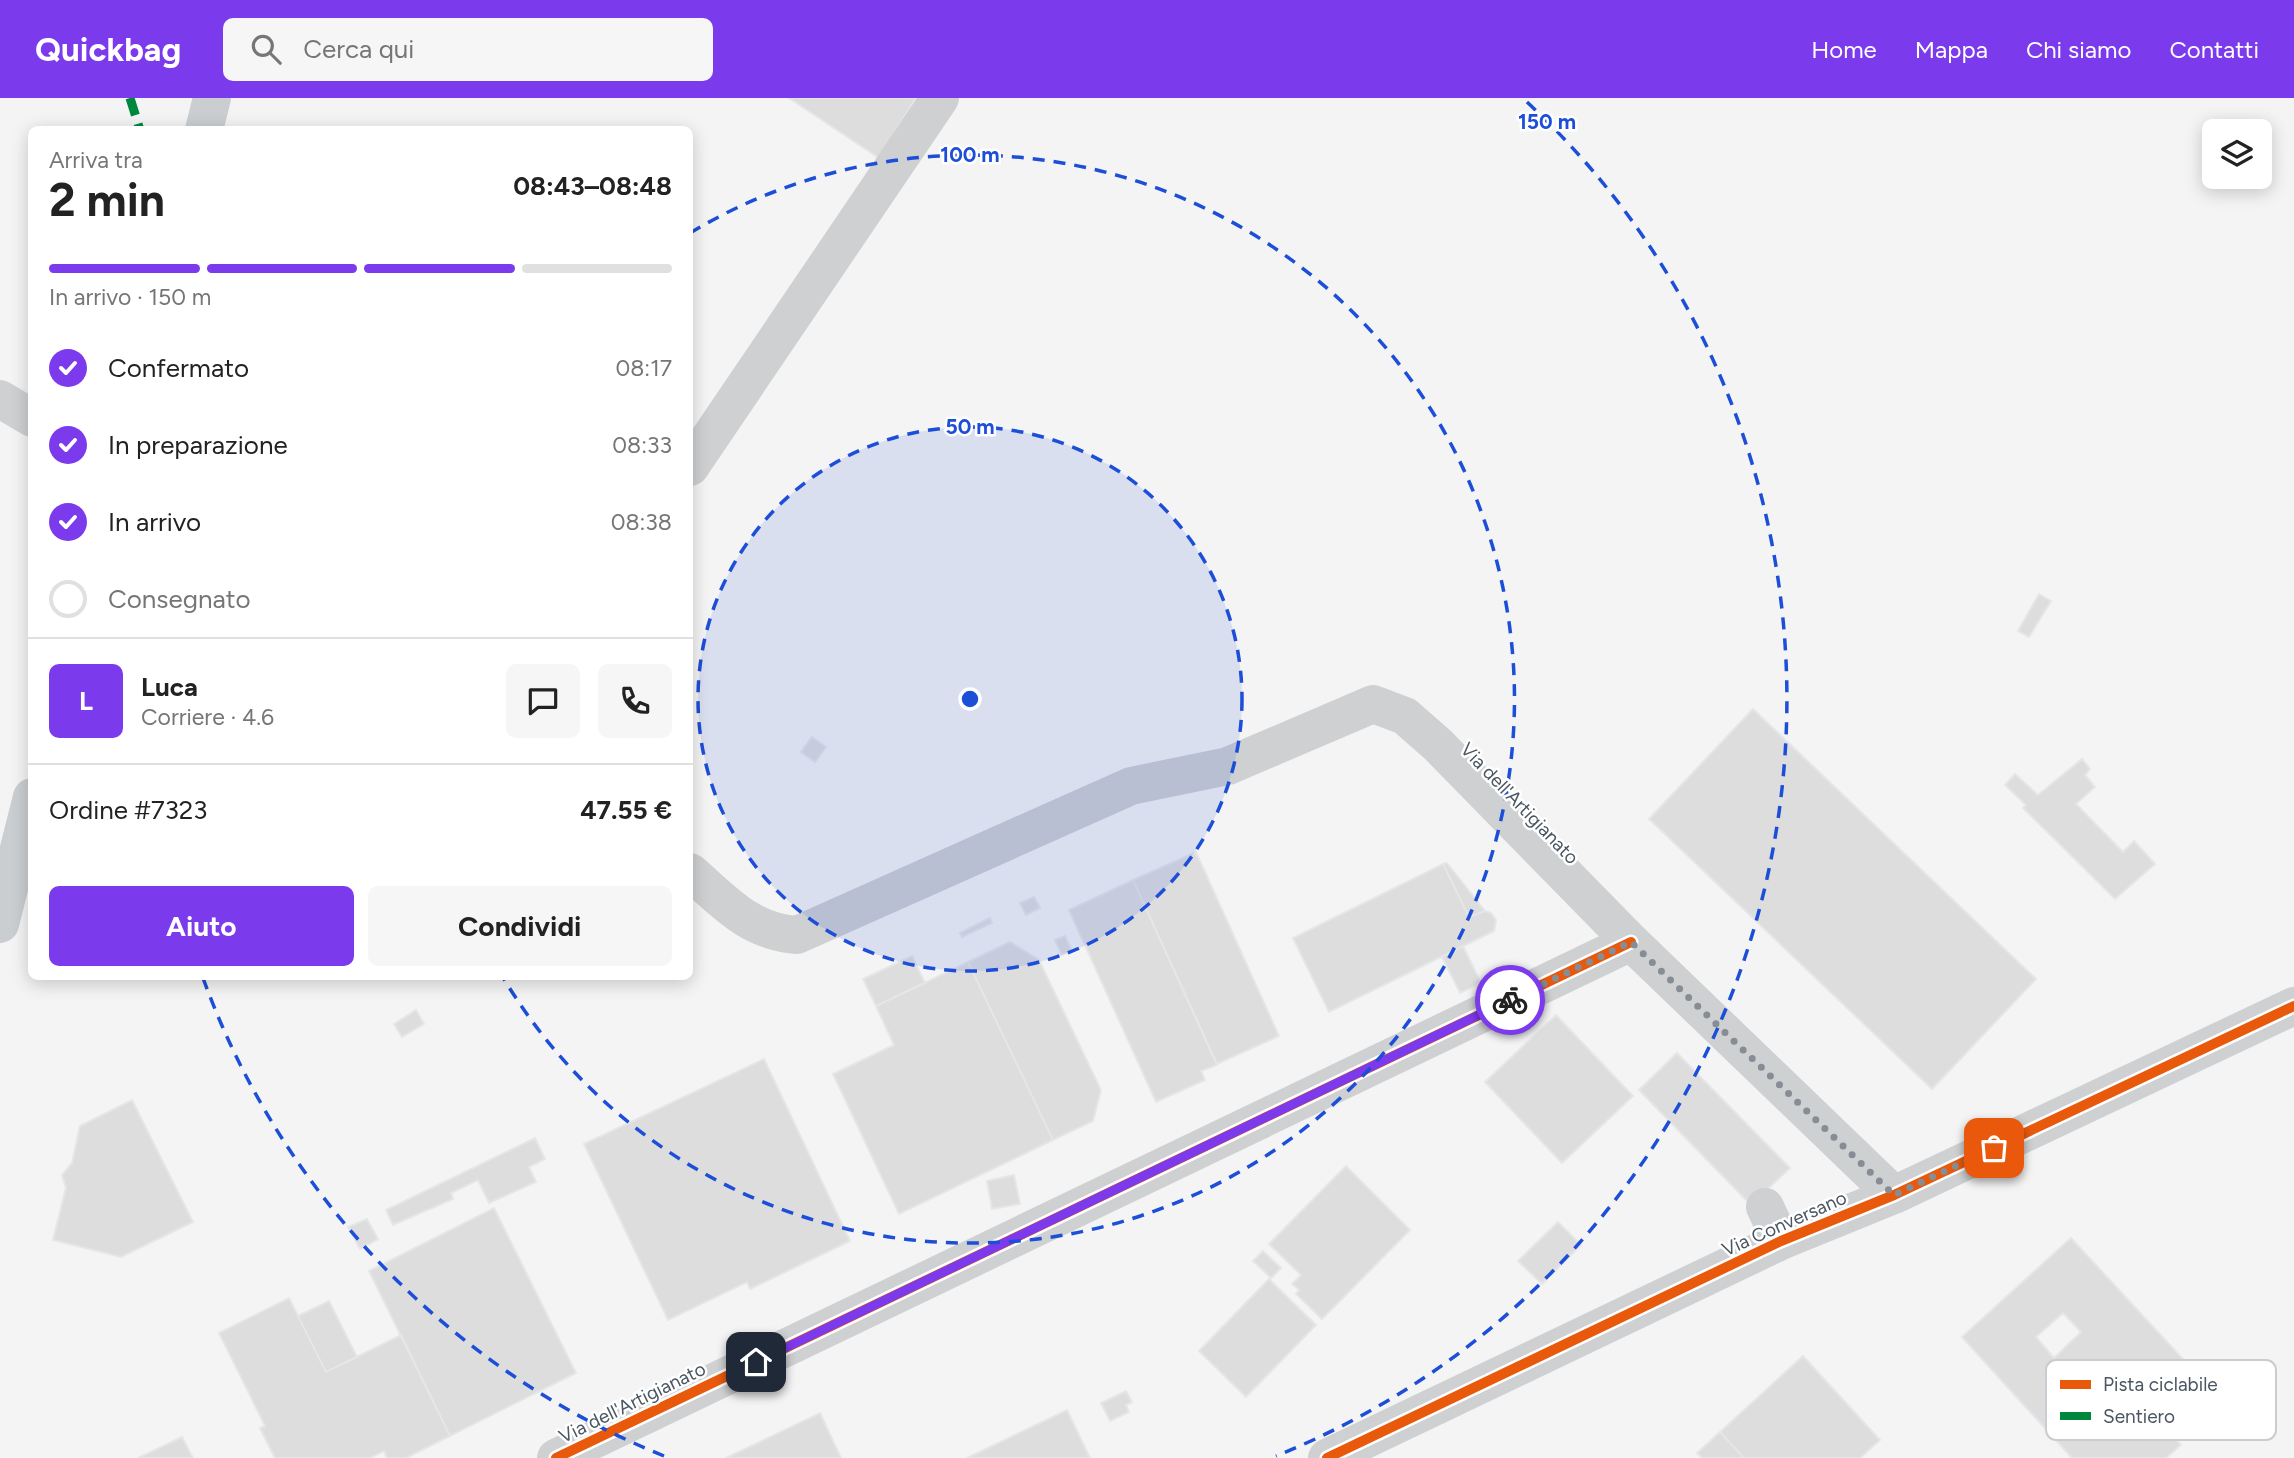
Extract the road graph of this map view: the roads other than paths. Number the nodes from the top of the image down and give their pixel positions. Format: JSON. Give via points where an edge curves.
{"nodes":[{"id":1,"x":212,"y":98,"type":"edge"},
{"id":2,"x":940,"y":98,"type":"edge"},
{"id":3,"x":205,"y":126,"type":"edge"},
{"id":4,"x":0,"y":399,"type":"edge"},
{"id":5,"x":28,"y":416,"type":"edge"},
{"id":6,"x":693,"y":463,"type":"edge"},
{"id":7,"x":28,"y":813,"type":"edge"},
{"id":8,"x":693,"y":874,"type":"edge"},
{"id":9,"x":0,"y":924,"type":"edge"},
{"id":10,"x":1631,"y":942,"type":"junction"},
{"id":11,"x":2294,"y":1006,"type":"edge"},
{"id":12,"x":1894,"y":1195,"type":"junction"},
{"id":13,"x":1765,"y":1207,"type":"dead end"},
{"id":14,"x":1781,"y":1241,"type":"junction"},
{"id":15,"x":556,"y":1458,"type":"edge"},
{"id":16,"x":1327,"y":1458,"type":"edge"}],
"edges":[{"from":1,"to":3,"type":"main road"},
{"from":2,"to":6,"type":"street"},
{"from":4,"to":5,"type":"street"},
{"from":7,"to":9,"type":"main road"},
{"from":8,"to":10,"type":"street","name":"Via dell'Artigianato","via":[[750,922],[771,933],[797,936],[1131,786],[1228,766],[1373,704],[1405,716],[1438,745]]},
{"from":10,"to":12,"type":"street","name":"Via dell'Artigianato"},
{"from":10,"to":15,"type":"street","name":"Via dell'Artigianato"},
{"from":11,"to":12,"type":"street","name":"Via Conversano"},
{"from":12,"to":14,"type":"street","name":"Via Conversano"},
{"from":13,"to":14,"type":"street"},
{"from":14,"to":16,"type":"street","name":"Via Conversano"}]}
